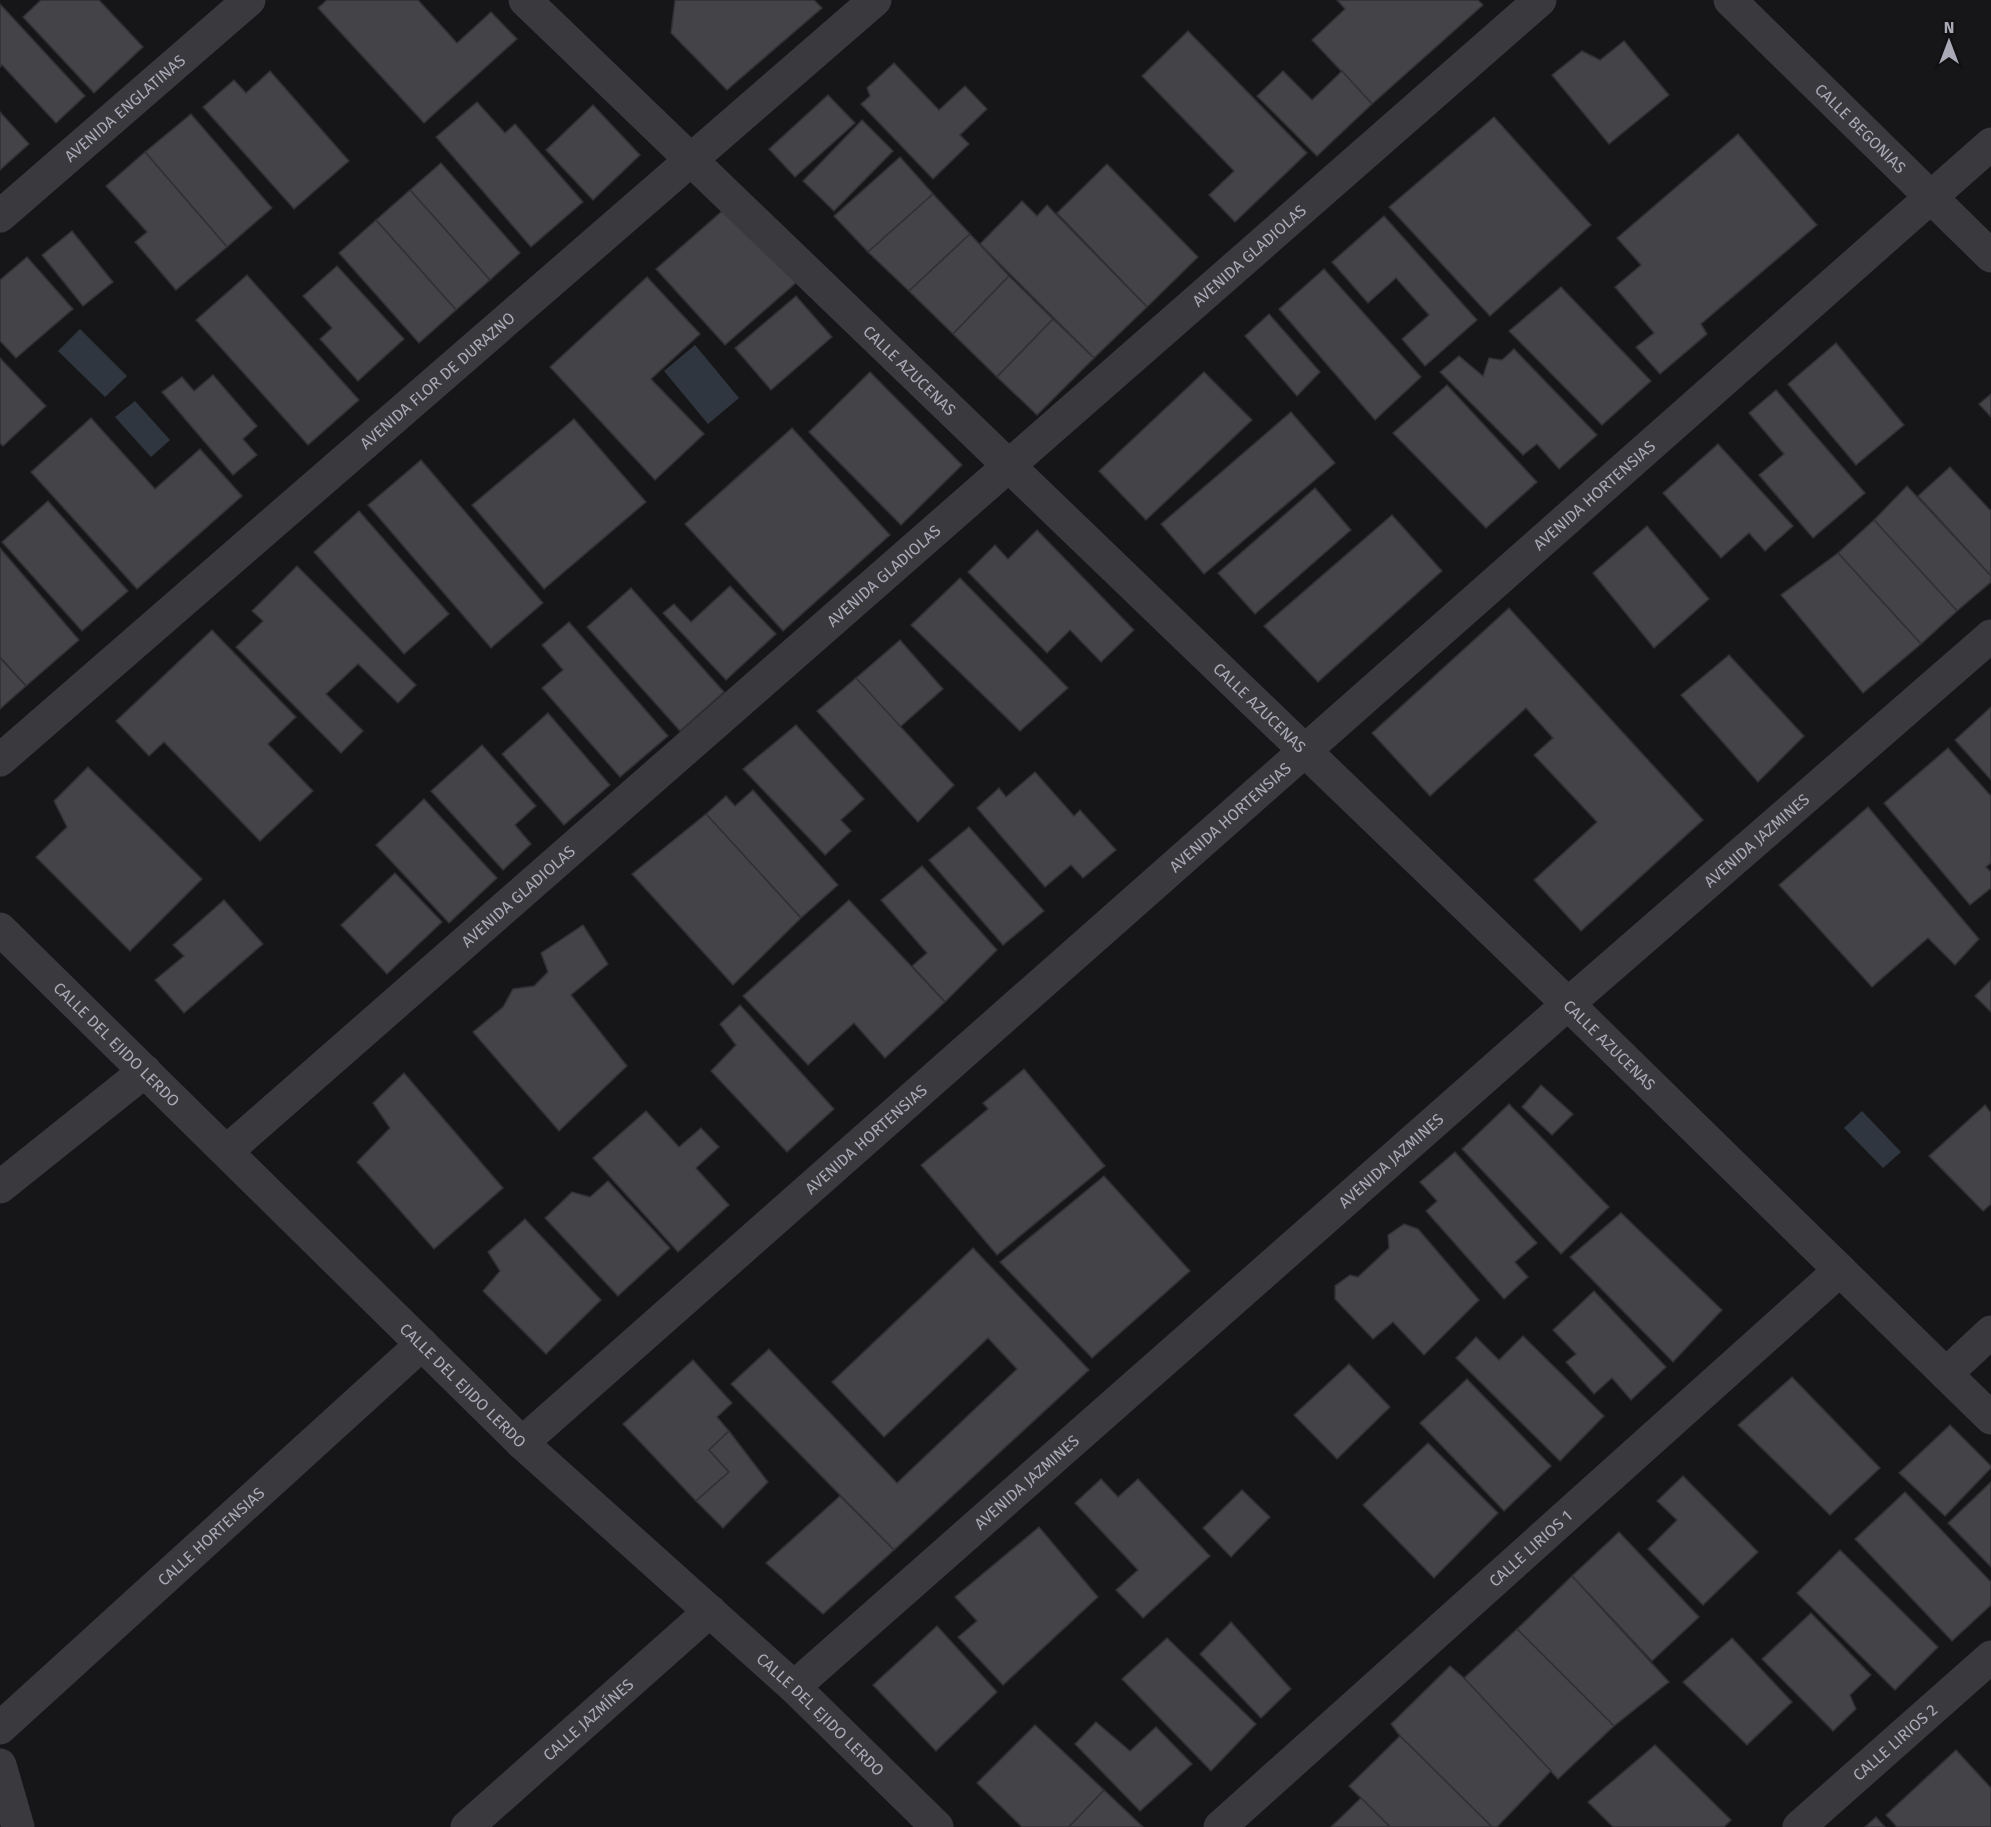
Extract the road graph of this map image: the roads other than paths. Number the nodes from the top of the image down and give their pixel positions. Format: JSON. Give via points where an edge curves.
{"nodes":[{"id":1,"x":249,"y":0,"type":"edge"},
{"id":2,"x":525,"y":0,"type":"edge"},
{"id":3,"x":875,"y":0,"type":"edge"},
{"id":4,"x":1540,"y":0,"type":"edge"},
{"id":5,"x":1730,"y":0,"type":"edge"},
{"id":6,"x":1991,"y":144,"type":"edge"},
{"id":7,"x":691,"y":160,"type":"junction"},
{"id":8,"x":1930,"y":197,"type":"junction"},
{"id":9,"x":0,"y":216,"type":"edge"},
{"id":10,"x":1991,"y":256,"type":"edge"},
{"id":11,"x":1009,"y":465,"type":"junction"},
{"id":12,"x":1991,"y":636,"type":"edge"},
{"id":13,"x":1305,"y":750,"type":"junction"},
{"id":14,"x":0,"y":760,"type":"edge"},
{"id":15,"x":0,"y":929,"type":"edge"},
{"id":16,"x":1568,"y":1004,"type":"junction"},
{"id":17,"x":145,"y":1071,"type":"junction"},
{"id":18,"x":226,"y":1151,"type":"junction"},
{"id":19,"x":0,"y":1187,"type":"edge"},
{"id":20,"x":1840,"y":1270,"type":"junction"},
{"id":21,"x":1991,"y":1332,"type":"edge"},
{"id":22,"x":422,"y":1344,"type":"junction"},
{"id":23,"x":1946,"y":1374,"type":"junction"},
{"id":24,"x":1991,"y":1418,"type":"edge"},
{"id":25,"x":522,"y":1443,"type":"junction"},
{"id":26,"x":710,"y":1611,"type":"junction"},
{"id":27,"x":1991,"y":1657,"type":"edge"},
{"id":28,"x":794,"y":1687,"type":"junction"},
{"id":29,"x":0,"y":1728,"type":"edge"},
{"id":30,"x":0,"y":1765,"type":"edge"},
{"id":31,"x":18,"y":1827,"type":"edge"},
{"id":32,"x":467,"y":1827,"type":"edge"},
{"id":33,"x":937,"y":1827,"type":"edge"},
{"id":34,"x":1220,"y":1827,"type":"edge"},
{"id":35,"x":1798,"y":1827,"type":"edge"}],
"edges":[{"from":1,"to":9,"type":"street","name":"AVENIDA ENGLATINAS"},
{"from":2,"to":7,"type":"street","name":"CALLE AZUCENAS"},
{"from":3,"to":7,"type":"street","name":"AVENIDA FLOR DE DURAZNO"},
{"from":4,"to":11,"type":"street","name":"AVENIDA GLADIOLAS"},
{"from":5,"to":8,"type":"street","name":"CALLE BEGONIAS"},
{"from":6,"to":8,"type":"street","name":"AVENIDA HORTENSIAS"},
{"from":7,"to":11,"type":"street","name":"CALLE AZUCENAS"},
{"from":7,"to":14,"type":"street","name":"AVENIDA FLOR DE DURAZNO"},
{"from":8,"to":10,"type":"street","name":"CALLE BEGONIAS"},
{"from":8,"to":13,"type":"street","name":"AVENIDA HORTENSIAS"},
{"from":11,"to":13,"type":"street","name":"CALLE AZUCENAS"},
{"from":11,"to":18,"type":"street","name":"AVENIDA GLADIOLAS"},
{"from":12,"to":16,"type":"street","name":"AVENIDA JAZMINES"},
{"from":13,"to":16,"type":"street","name":"CALLE AZUCENAS"},
{"from":13,"to":25,"type":"street","name":"AVENIDA HORTENSIAS"},
{"from":15,"to":17,"type":"street","name":"CALLE DEL EJIDO LERDO"},
{"from":16,"to":20,"type":"street","name":"CALLE AZUCENAS"},
{"from":16,"to":28,"type":"street","name":"AVENIDA JAZMINES"},
{"from":17,"to":18,"type":"street","name":"CALLE DEL EJIDO LERDO"},
{"from":17,"to":19,"type":"street"},
{"from":18,"to":22,"type":"street","name":"CALLE DEL EJIDO LERDO"},
{"from":20,"to":23,"type":"street","name":"CALLE AZUCENAS"},
{"from":20,"to":34,"type":"street","name":"CALLE LIRIOS 1"},
{"from":21,"to":23,"type":"street"},
{"from":22,"to":25,"type":"street","name":"CALLE DEL EJIDO LERDO"},
{"from":22,"to":29,"type":"street","name":"CALLE HORTENSIAS"},
{"from":23,"to":24,"type":"street","name":"CALLE AZUCENAS"},
{"from":25,"to":26,"type":"street","name":"CALLE DEL EJIDO LERDO"},
{"from":26,"to":28,"type":"street","name":"CALLE DEL EJIDO LERDO"},
{"from":26,"to":32,"type":"street","name":"CALLE JAZMÍNES"},
{"from":27,"to":35,"type":"street","name":"CALLE LIRIOS 2"},
{"from":28,"to":33,"type":"street","name":"CALLE DEL EJIDO LERDO"},
{"from":30,"to":31,"type":"street"}]}
